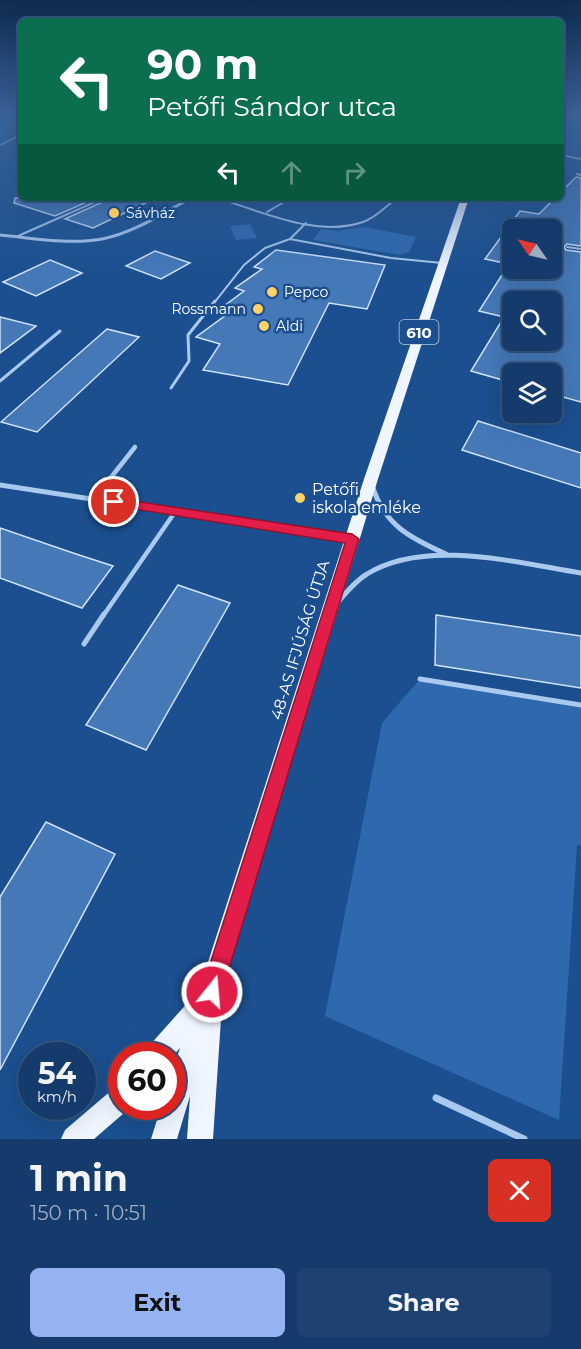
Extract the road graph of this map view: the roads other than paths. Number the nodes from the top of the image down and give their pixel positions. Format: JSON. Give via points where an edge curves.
{"nodes":[{"id":1,"x":97,"y":201,"type":"edge"},
{"id":2,"x":185,"y":201,"type":"edge"},
{"id":3,"x":228,"y":201,"type":"edge"},
{"id":4,"x":286,"y":201,"type":"edge"},
{"id":5,"x":393,"y":201,"type":"edge"},
{"id":6,"x":464,"y":201,"type":"edge"},
{"id":7,"x":267,"y":212,"type":"junction"},
{"id":8,"x":306,"y":223,"type":"junction"},
{"id":9,"x":0,"y":235,"type":"edge"},
{"id":10,"x":18,"y":236,"type":"junction"},
{"id":11,"x":290,"y":239,"type":"junction"},
{"id":12,"x":567,"y":247,"type":"dead end"},
{"id":13,"x":581,"y":249,"type":"edge"},
{"id":14,"x":442,"y":263,"type":"junction"},
{"id":15,"x":60,"y":331,"type":"dead end"},
{"id":16,"x":0,"y":381,"type":"edge"},
{"id":17,"x":171,"y":388,"type":"dead end"},
{"id":18,"x":135,"y":447,"type":"dead end"},
{"id":19,"x":371,"y":479,"type":"junction"},
{"id":20,"x":0,"y":484,"type":"edge"},
{"id":21,"x":94,"y":499,"type":"junction"},
{"id":22,"x":175,"y":512,"type":"junction"},
{"id":23,"x":352,"y":539,"type":"junction"},
{"id":24,"x":447,"y":555,"type":"junction"},
{"id":25,"x":581,"y":573,"type":"edge"},
{"id":26,"x":332,"y":608,"type":"junction"},
{"id":27,"x":84,"y":644,"type":"dead end"},
{"id":28,"x":420,"y":679,"type":"dead end"},
{"id":29,"x":581,"y":705,"type":"edge"},
{"id":30,"x":212,"y":992,"type":"junction"},
{"id":31,"x":169,"y":1042,"type":"edge"},
{"id":32,"x":436,"y":1098,"type":"dead end"},
{"id":33,"x":108,"y":1110,"type":"edge"},
{"id":34,"x":74,"y":1139,"type":"edge"},
{"id":35,"x":164,"y":1139,"type":"edge"},
{"id":36,"x":201,"y":1139,"type":"edge"},
{"id":37,"x":524,"y":1139,"type":"edge"}],
"edges":[{"from":1,"to":10,"type":"lane"},
{"from":2,"to":10,"type":"street","via":[[103,239],[74,241]]},
{"from":3,"to":7,"type":"lane"},
{"from":4,"to":7,"type":"lane"},
{"from":5,"to":8,"type":"lane","via":[[362,223],[333,227]]},
{"from":6,"to":14,"type":"main road","name":"48-AS IFJÚSÁG ÚTJA","number":"610"},
{"from":7,"to":8,"type":"lane"},
{"from":8,"to":11,"type":"lane"},
{"from":9,"to":10,"type":"street"},
{"from":11,"to":14,"type":"lane","via":[[391,258]]},
{"from":11,"to":17,"type":"lane","via":[[265,248],[237,273],[188,335],[189,361]]},
{"from":12,"to":13,"type":"lane"},
{"from":14,"to":19,"type":"main road","name":"48-AS IFJÚSÁG ÚTJA","number":"610"},
{"from":15,"to":16,"type":"lane"},
{"from":18,"to":21,"type":"lane"},
{"from":19,"to":23,"type":"main road","name":"48-AS IFJÚSÁG ÚTJA","number":"610"},
{"from":19,"to":24,"type":"street","via":[[375,499],[396,528]]},
{"from":20,"to":21,"type":"street"},
{"from":21,"to":22,"type":"street"},
{"from":22,"to":23,"type":"street"},
{"from":22,"to":27,"type":"lane"},
{"from":23,"to":26,"type":"main road","name":"48-AS IFJÚSÁG ÚTJA","number":"610"},
{"from":24,"to":25,"type":"street"},
{"from":24,"to":26,"type":"street","via":[[389,564],[367,574]]},
{"from":26,"to":30,"type":"main road","name":"48-AS IFJÚSÁG ÚTJA","number":"610"},
{"from":28,"to":29,"type":"lane"},
{"from":30,"to":31,"type":"main road"},
{"from":30,"to":35,"type":"main road","number":"610"},
{"from":30,"to":36,"type":"main road"},
{"from":32,"to":37,"type":"lane"},
{"from":33,"to":34,"type":"main road"}]}
